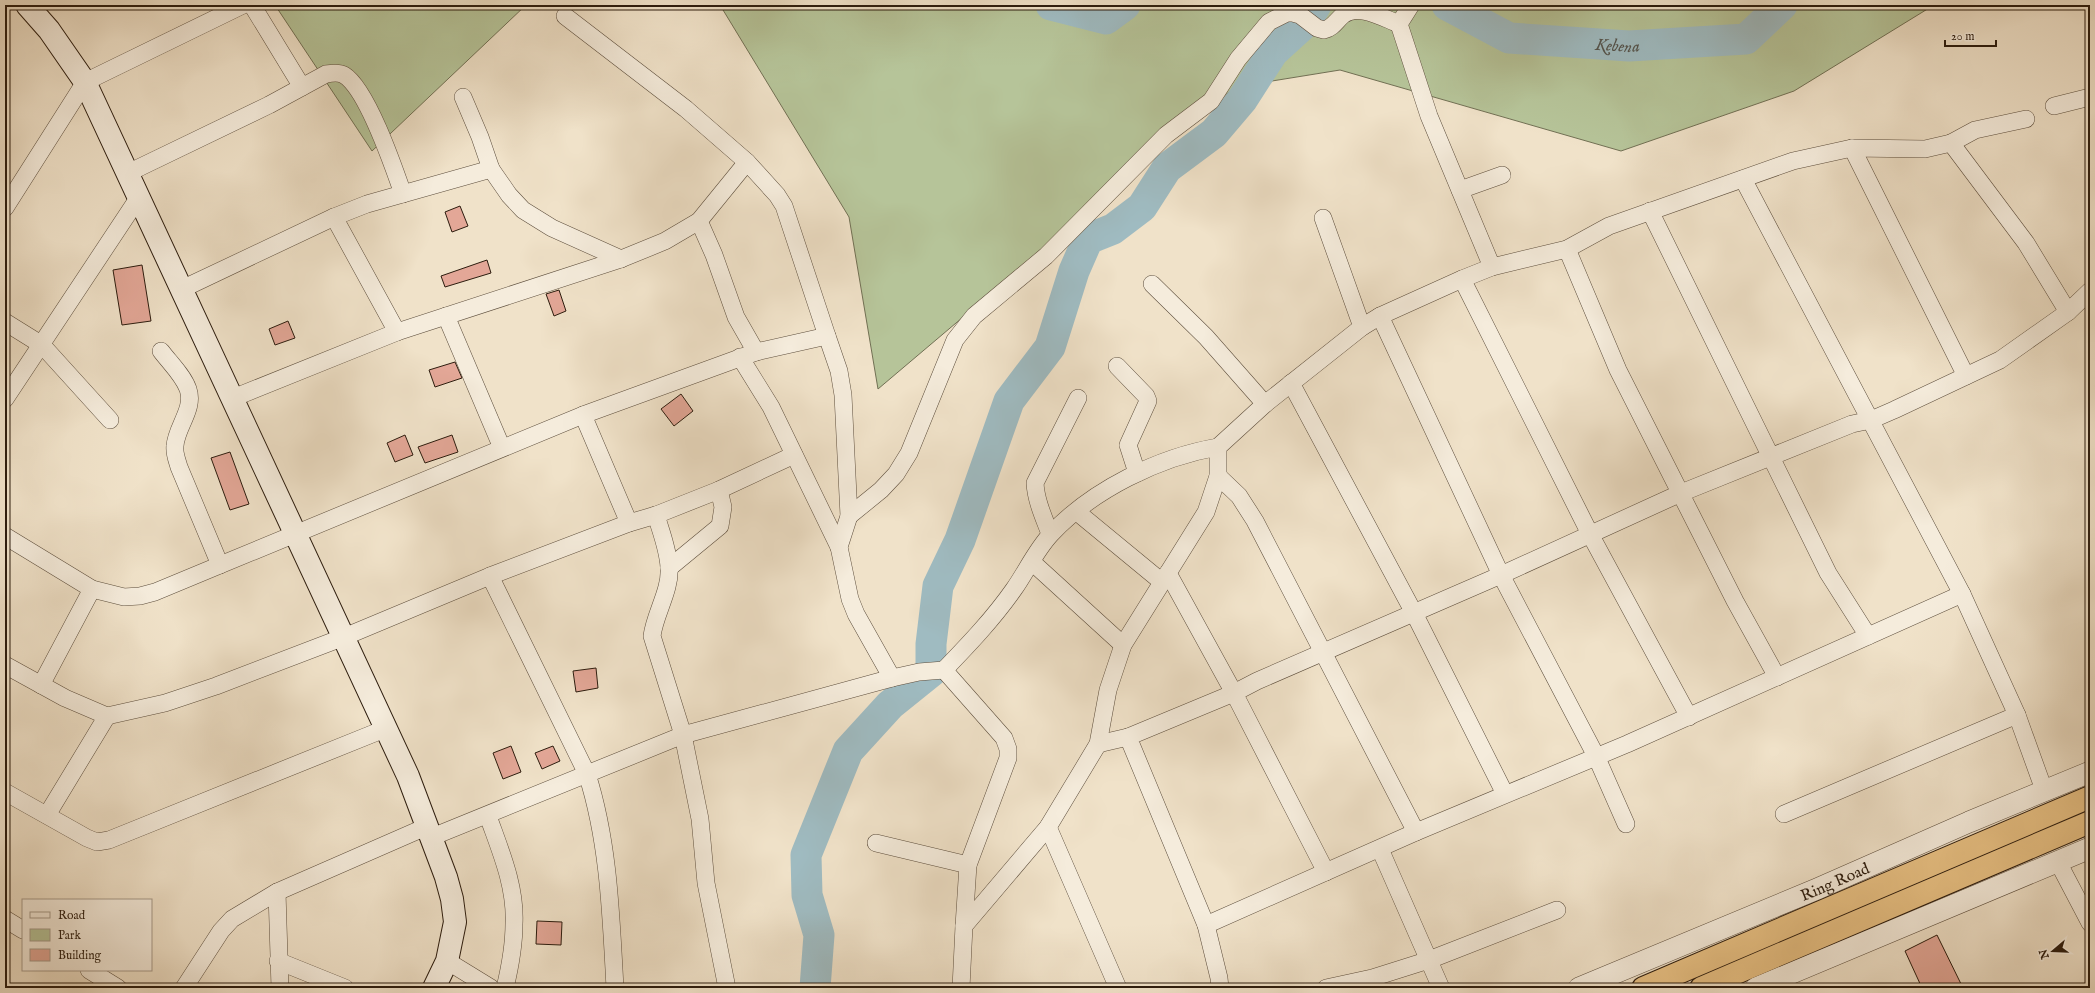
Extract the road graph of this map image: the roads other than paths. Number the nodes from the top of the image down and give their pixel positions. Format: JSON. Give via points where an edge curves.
{"nodes":[{"id":1,"x":27,"y":5,"type":"edge"},
{"id":2,"x":243,"y":5,"type":"edge"},
{"id":3,"x":252,"y":5,"type":"edge"},
{"id":4,"x":1411,"y":5,"type":"edge"},
{"id":5,"x":565,"y":16,"type":"dead end"},
{"id":6,"x":1400,"y":24,"type":"junction"},
{"id":7,"x":85,"y":82,"type":"junction"},
{"id":8,"x":302,"y":87,"type":"junction"},
{"id":9,"x":463,"y":96,"type":"dead end"},
{"id":10,"x":2090,"y":97,"type":"edge"},
{"id":11,"x":2054,"y":106,"type":"dead end"},
{"id":12,"x":2026,"y":119,"type":"dead end"},
{"id":13,"x":1951,"y":143,"type":"junction"},
{"id":14,"x":1852,"y":148,"type":"junction"},
{"id":15,"x":748,"y":162,"type":"junction"},
{"id":16,"x":491,"y":169,"type":"junction"},
{"id":17,"x":128,"y":173,"type":"junction"},
{"id":18,"x":1502,"y":175,"type":"dead end"},
{"id":19,"x":1744,"y":179,"type":"junction"},
{"id":20,"x":1460,"y":190,"type":"junction"},
{"id":21,"x":403,"y":194,"type":"junction"},
{"id":22,"x":139,"y":197,"type":"junction"},
{"id":23,"x":5,"y":208,"type":"edge"},
{"id":24,"x":1650,"y":211,"type":"junction"},
{"id":25,"x":334,"y":217,"type":"junction"},
{"id":26,"x":1323,"y":218,"type":"dead end"},
{"id":27,"x":699,"y":221,"type":"junction"},
{"id":28,"x":1567,"y":248,"type":"junction"},
{"id":29,"x":621,"y":259,"type":"junction"},
{"id":30,"x":1492,"y":267,"type":"junction"},
{"id":31,"x":1462,"y":279,"type":"junction"},
{"id":32,"x":1152,"y":284,"type":"dead end"},
{"id":33,"x":182,"y":290,"type":"junction"},
{"id":34,"x":2090,"y":291,"type":"edge"},
{"id":35,"x":2068,"y":312,"type":"junction"},
{"id":36,"x":446,"y":316,"type":"junction"},
{"id":37,"x":1380,"y":316,"type":"junction"},
{"id":38,"x":5,"y":322,"type":"edge"},
{"id":39,"x":1362,"y":327,"type":"junction"},
{"id":40,"x":397,"y":332,"type":"junction"},
{"id":41,"x":827,"y":336,"type":"junction"},
{"id":42,"x":42,"y":345,"type":"junction"},
{"id":43,"x":161,"y":351,"type":"dead end"},
{"id":44,"x":748,"y":355,"type":"junction"},
{"id":45,"x":1117,"y":366,"type":"dead end"},
{"id":46,"x":1966,"y":376,"type":"junction"},
{"id":47,"x":1291,"y":383,"type":"junction"},
{"id":48,"x":5,"y":398,"type":"edge"},
{"id":49,"x":233,"y":398,"type":"junction"},
{"id":50,"x":1078,"y":398,"type":"dead end"},
{"id":51,"x":1265,"y":404,"type":"junction"},
{"id":52,"x":583,"y":415,"type":"junction"},
{"id":53,"x":110,"y":420,"type":"dead end"},
{"id":54,"x":1871,"y":420,"type":"junction"},
{"id":55,"x":1218,"y":447,"type":"junction"},
{"id":56,"x":502,"y":448,"type":"junction"},
{"id":57,"x":794,"y":455,"type":"junction"},
{"id":58,"x":1769,"y":457,"type":"junction"},
{"id":59,"x":1137,"y":473,"type":"junction"},
{"id":60,"x":1218,"y":476,"type":"junction"},
{"id":61,"x":719,"y":490,"type":"junction"},
{"id":62,"x":1681,"y":493,"type":"junction"},
{"id":63,"x":1077,"y":512,"type":"junction"},
{"id":64,"x":656,"y":515,"type":"junction"},
{"id":65,"x":850,"y":516,"type":"junction"},
{"id":66,"x":629,"y":523,"type":"junction"},
{"id":67,"x":294,"y":533,"type":"junction"},
{"id":68,"x":1050,"y":534,"type":"junction"},
{"id":69,"x":1590,"y":534,"type":"junction"},
{"id":70,"x":5,"y":536,"type":"edge"},
{"id":71,"x":840,"y":547,"type":"junction"},
{"id":72,"x":1032,"y":562,"type":"junction"},
{"id":73,"x":220,"y":566,"type":"junction"},
{"id":74,"x":669,"y":568,"type":"junction"},
{"id":75,"x":490,"y":576,"type":"junction"},
{"id":76,"x":1501,"y":576,"type":"junction"},
{"id":77,"x":1165,"y":578,"type":"junction"},
{"id":78,"x":92,"y":589,"type":"junction"},
{"id":79,"x":1962,"y":594,"type":"junction"},
{"id":80,"x":1414,"y":614,"type":"junction"},
{"id":81,"x":1868,"y":636,"type":"junction"},
{"id":82,"x":344,"y":637,"type":"junction"},
{"id":83,"x":1123,"y":645,"type":"junction"},
{"id":84,"x":1322,"y":653,"type":"junction"},
{"id":85,"x":5,"y":665,"type":"edge"},
{"id":86,"x":940,"y":670,"type":"junction"},
{"id":87,"x":1777,"y":677,"type":"junction"},
{"id":88,"x":892,"y":678,"type":"junction"},
{"id":89,"x":42,"y":685,"type":"junction"},
{"id":90,"x":1234,"y":693,"type":"junction"},
{"id":91,"x":2017,"y":715,"type":"junction"},
{"id":92,"x":107,"y":716,"type":"junction"},
{"id":93,"x":1689,"y":716,"type":"junction"},
{"id":94,"x":386,"y":728,"type":"junction"},
{"id":95,"x":683,"y":735,"type":"junction"},
{"id":96,"x":1128,"y":737,"type":"junction"},
{"id":97,"x":1098,"y":744,"type":"junction"},
{"id":98,"x":1596,"y":756,"type":"junction"},
{"id":99,"x":2090,"y":772,"type":"edge"},
{"id":100,"x":587,"y":774,"type":"junction"},
{"id":101,"x":2044,"y":790,"type":"junction"},
{"id":102,"x":5,"y":792,"type":"edge"},
{"id":103,"x":1505,"y":794,"type":"junction"},
{"id":104,"x":2090,"y":797,"type":"edge"},
{"id":105,"x":1784,"y":814,"type":"dead end"},
{"id":106,"x":47,"y":815,"type":"junction"},
{"id":107,"x":488,"y":816,"type":"junction"},
{"id":108,"x":2090,"y":822,"type":"edge"},
{"id":109,"x":1626,"y":824,"type":"dead end"},
{"id":110,"x":1048,"y":827,"type":"junction"},
{"id":111,"x":430,"y":831,"type":"junction"},
{"id":112,"x":1416,"y":832,"type":"junction"},
{"id":113,"x":876,"y":843,"type":"dead end"},
{"id":114,"x":2090,"y":848,"type":"edge"},
{"id":115,"x":1380,"y":849,"type":"junction"},
{"id":116,"x":2058,"y":862,"type":"junction"},
{"id":117,"x":968,"y":865,"type":"junction"},
{"id":118,"x":1326,"y":872,"type":"junction"},
{"id":119,"x":278,"y":892,"type":"junction"},
{"id":120,"x":1557,"y":910,"type":"dead end"},
{"id":121,"x":5,"y":919,"type":"edge"},
{"id":122,"x":2090,"y":923,"type":"edge"},
{"id":123,"x":1206,"y":925,"type":"junction"},
{"id":124,"x":964,"y":926,"type":"junction"},
{"id":125,"x":22,"y":929,"type":"edge"},
{"id":126,"x":1429,"y":960,"type":"junction"},
{"id":127,"x":278,"y":961,"type":"junction"},
{"id":128,"x":447,"y":961,"type":"junction"},
{"id":129,"x":91,"y":971,"type":"edge"},
{"id":130,"x":118,"y":988,"type":"edge"},
{"id":131,"x":184,"y":988,"type":"edge"},
{"id":132,"x":280,"y":988,"type":"edge"},
{"id":133,"x":345,"y":988,"type":"edge"},
{"id":134,"x":434,"y":988,"type":"edge"},
{"id":135,"x":491,"y":988,"type":"edge"},
{"id":136,"x":505,"y":988,"type":"edge"},
{"id":137,"x":615,"y":988,"type":"edge"},
{"id":138,"x":727,"y":988,"type":"edge"},
{"id":139,"x":961,"y":988,"type":"edge"},
{"id":140,"x":1118,"y":988,"type":"edge"},
{"id":141,"x":1220,"y":988,"type":"edge"},
{"id":142,"x":1326,"y":988,"type":"edge"},
{"id":143,"x":1441,"y":988,"type":"edge"},
{"id":144,"x":1579,"y":988,"type":"edge"},
{"id":145,"x":1643,"y":988,"type":"edge"},
{"id":146,"x":1702,"y":988,"type":"edge"},
{"id":147,"x":1756,"y":988,"type":"edge"}],
"edges":[{"from":1,"to":7,"type":"main road","via":[[49,30]]},
{"from":2,"to":7,"type":"street"},
{"from":3,"to":8,"type":"street"},
{"from":4,"to":6,"type":"street"},
{"from":5,"to":15,"type":"street","via":[[686,109]]},
{"from":6,"to":20,"type":"street","via":[[1429,116]]},
{"from":6,"to":65,"type":"street","via":[[1355,9],[1324,30],[1317,28],[1300,15],[1287,13],[1269,22],[1238,59],[1211,101],[1166,136],[1046,256],[974,316],[955,340],[908,453],[896,474],[882,490]]},
{"from":7,"to":17,"type":"main road"},
{"from":7,"to":23,"type":"street"},
{"from":8,"to":17,"type":"street"},
{"from":8,"to":21,"type":"street","via":[[334,72],[344,75],[353,83],[378,129]]},
{"from":9,"to":16,"type":"street"},
{"from":10,"to":11,"type":"street"},
{"from":12,"to":13,"type":"street","via":[[1975,130]]},
{"from":13,"to":14,"type":"street","via":[[1925,149]]},
{"from":13,"to":35,"type":"street","via":[[2026,243]]},
{"from":14,"to":19,"type":"street","via":[[1793,161]]},
{"from":14,"to":46,"type":"street"},
{"from":15,"to":27,"type":"street"},
{"from":15,"to":41,"type":"street","via":[[784,206]]},
{"from":16,"to":21,"type":"street"},
{"from":16,"to":29,"type":"street","via":[[523,210],[537,220]]},
{"from":17,"to":22,"type":"main road"},
{"from":18,"to":20,"type":"street"},
{"from":19,"to":24,"type":"street"},
{"from":19,"to":54,"type":"street"},
{"from":20,"to":30,"type":"street"},
{"from":21,"to":25,"type":"street"},
{"from":22,"to":33,"type":"main road"},
{"from":22,"to":42,"type":"street"},
{"from":24,"to":28,"type":"street","via":[[1609,226]]},
{"from":24,"to":58,"type":"street"},
{"from":25,"to":33,"type":"street"},
{"from":25,"to":40,"type":"street"},
{"from":26,"to":39,"type":"street"},
{"from":27,"to":29,"type":"street","via":[[665,241]]},
{"from":27,"to":44,"type":"street","via":[[714,254]]},
{"from":28,"to":30,"type":"street"},
{"from":28,"to":62,"type":"street","via":[[1618,370]]},
{"from":29,"to":36,"type":"street"},
{"from":30,"to":31,"type":"street"},
{"from":31,"to":37,"type":"street"},
{"from":31,"to":69,"type":"street"},
{"from":32,"to":51,"type":"street","via":[[1206,337]]},
{"from":33,"to":49,"type":"main road"},
{"from":34,"to":35,"type":"street"},
{"from":35,"to":46,"type":"street","via":[[2000,360]]},
{"from":36,"to":40,"type":"street"},
{"from":36,"to":56,"type":"street"},
{"from":37,"to":39,"type":"street"},
{"from":37,"to":76,"type":"street"},
{"from":38,"to":42,"type":"street"},
{"from":39,"to":47,"type":"street"},
{"from":40,"to":49,"type":"street"},
{"from":41,"to":44,"type":"street"},
{"from":41,"to":65,"type":"street","via":[[839,371]]},
{"from":42,"to":48,"type":"street"},
{"from":42,"to":53,"type":"street"},
{"from":43,"to":73,"type":"street","via":[[184,381],[188,391],[189,406],[177,437],[175,453]]},
{"from":44,"to":52,"type":"street"},
{"from":44,"to":57,"type":"street"},
{"from":45,"to":59,"type":"street","via":[[1148,401],[1128,445]]},
{"from":46,"to":54,"type":"street"},
{"from":47,"to":51,"type":"street"},
{"from":47,"to":80,"type":"street"},
{"from":49,"to":67,"type":"main road"},
{"from":50,"to":68,"type":"street","via":[[1035,483]]},
{"from":51,"to":55,"type":"street"},
{"from":52,"to":56,"type":"street"},
{"from":52,"to":66,"type":"street"},
{"from":54,"to":58,"type":"street","via":[[1852,424]]},
{"from":54,"to":79,"type":"street"},
{"from":55,"to":59,"type":"street","via":[[1190,452]]},
{"from":55,"to":60,"type":"street"},
{"from":56,"to":67,"type":"street"},
{"from":57,"to":61,"type":"street"},
{"from":57,"to":71,"type":"street"},
{"from":58,"to":62,"type":"street"},
{"from":58,"to":81,"type":"street","via":[[1828,573]]},
{"from":59,"to":63,"type":"street","via":[[1102,493]]},
{"from":60,"to":77,"type":"street","via":[[1206,512]]},
{"from":60,"to":84,"type":"street","via":[[1239,496],[1255,521]]},
{"from":61,"to":64,"type":"street"},
{"from":61,"to":74,"type":"street","via":[[723,507],[720,526]]},
{"from":62,"to":69,"type":"street"},
{"from":62,"to":87,"type":"street","via":[[1735,601]]},
{"from":63,"to":68,"type":"street"},
{"from":63,"to":77,"type":"street"},
{"from":64,"to":66,"type":"street"},
{"from":64,"to":74,"type":"street"},
{"from":65,"to":71,"type":"street"},
{"from":66,"to":75,"type":"street"},
{"from":67,"to":73,"type":"street"},
{"from":67,"to":82,"type":"main road"},
{"from":68,"to":72,"type":"street"},
{"from":69,"to":76,"type":"street"},
{"from":69,"to":93,"type":"street"},
{"from":70,"to":78,"type":"street"},
{"from":71,"to":88,"type":"street","via":[[852,604]]},
{"from":72,"to":83,"type":"street"},
{"from":72,"to":86,"type":"street","via":[[992,619]]},
{"from":73,"to":78,"type":"street","via":[[140,596],[124,597]]},
{"from":74,"to":95,"type":"street","via":[[652,636]]},
{"from":75,"to":82,"type":"street"},
{"from":75,"to":100,"type":"street"},
{"from":76,"to":80,"type":"street"},
{"from":76,"to":98,"type":"street"},
{"from":77,"to":83,"type":"street"},
{"from":77,"to":90,"type":"street"},
{"from":78,"to":89,"type":"street"},
{"from":79,"to":81,"type":"street"},
{"from":79,"to":91,"type":"street"},
{"from":80,"to":84,"type":"street"},
{"from":80,"to":103,"type":"street"},
{"from":81,"to":87,"type":"street"},
{"from":82,"to":92,"type":"street","via":[[165,703]]},
{"from":82,"to":94,"type":"main road"},
{"from":83,"to":97,"type":"street","via":[[1108,690]]},
{"from":84,"to":90,"type":"street"},
{"from":84,"to":112,"type":"street"},
{"from":85,"to":89,"type":"street"},
{"from":86,"to":88,"type":"street"},
{"from":86,"to":117,"type":"street","via":[[1004,738],[1008,749],[1008,758]]},
{"from":87,"to":93,"type":"street"},
{"from":88,"to":95,"type":"street"},
{"from":89,"to":92,"type":"street"},
{"from":90,"to":96,"type":"street"},
{"from":90,"to":118,"type":"street"},
{"from":91,"to":101,"type":"street"},
{"from":91,"to":105,"type":"street"},
{"from":92,"to":106,"type":"street"},
{"from":93,"to":98,"type":"street"},
{"from":94,"to":106,"type":"street","via":[[109,840],[97,842],[87,838]]},
{"from":94,"to":111,"type":"main road"},
{"from":95,"to":100,"type":"street"},
{"from":95,"to":138,"type":"street","via":[[700,819],[706,883]]},
{"from":96,"to":97,"type":"street"},
{"from":96,"to":123,"type":"street"},
{"from":97,"to":110,"type":"street"},
{"from":98,"to":103,"type":"street"},
{"from":98,"to":109,"type":"street"},
{"from":99,"to":101,"type":"street","name":"Ring Road"},
{"from":100,"to":107,"type":"street"},
{"from":100,"to":137,"type":"street","via":[[602,835]]},
{"from":101,"to":144,"type":"street","name":"Ring Road","via":[[1817,889]]},
{"from":102,"to":106,"type":"street"},
{"from":103,"to":112,"type":"street"},
{"from":104,"to":145,"type":"highway","name":"Ring Road"},
{"from":107,"to":111,"type":"street"},
{"from":107,"to":136,"type":"street","via":[[512,893],[512,956]]},
{"from":108,"to":146,"type":"highway"},
{"from":110,"to":124,"type":"street"},
{"from":110,"to":140,"type":"street"},
{"from":111,"to":119,"type":"street"},
{"from":111,"to":128,"type":"main road","via":[[452,899],[455,922]]},
{"from":112,"to":115,"type":"street"},
{"from":113,"to":117,"type":"street"},
{"from":114,"to":116,"type":"street"},
{"from":115,"to":118,"type":"street"},
{"from":115,"to":126,"type":"street"},
{"from":116,"to":122,"type":"street"},
{"from":116,"to":147,"type":"street"},
{"from":117,"to":124,"type":"street"},
{"from":118,"to":123,"type":"street"},
{"from":119,"to":127,"type":"street"},
{"from":119,"to":131,"type":"street","via":[[232,919],[221,931]]},
{"from":120,"to":126,"type":"street"},
{"from":121,"to":125,"type":"street"},
{"from":123,"to":141,"type":"street"},
{"from":124,"to":139,"type":"street"},
{"from":126,"to":142,"type":"street","via":[[1372,978]]},
{"from":126,"to":143,"type":"street"},
{"from":127,"to":132,"type":"street"},
{"from":127,"to":133,"type":"street"},
{"from":128,"to":134,"type":"main road"},
{"from":128,"to":135,"type":"street"},
{"from":129,"to":130,"type":"street"}]}
